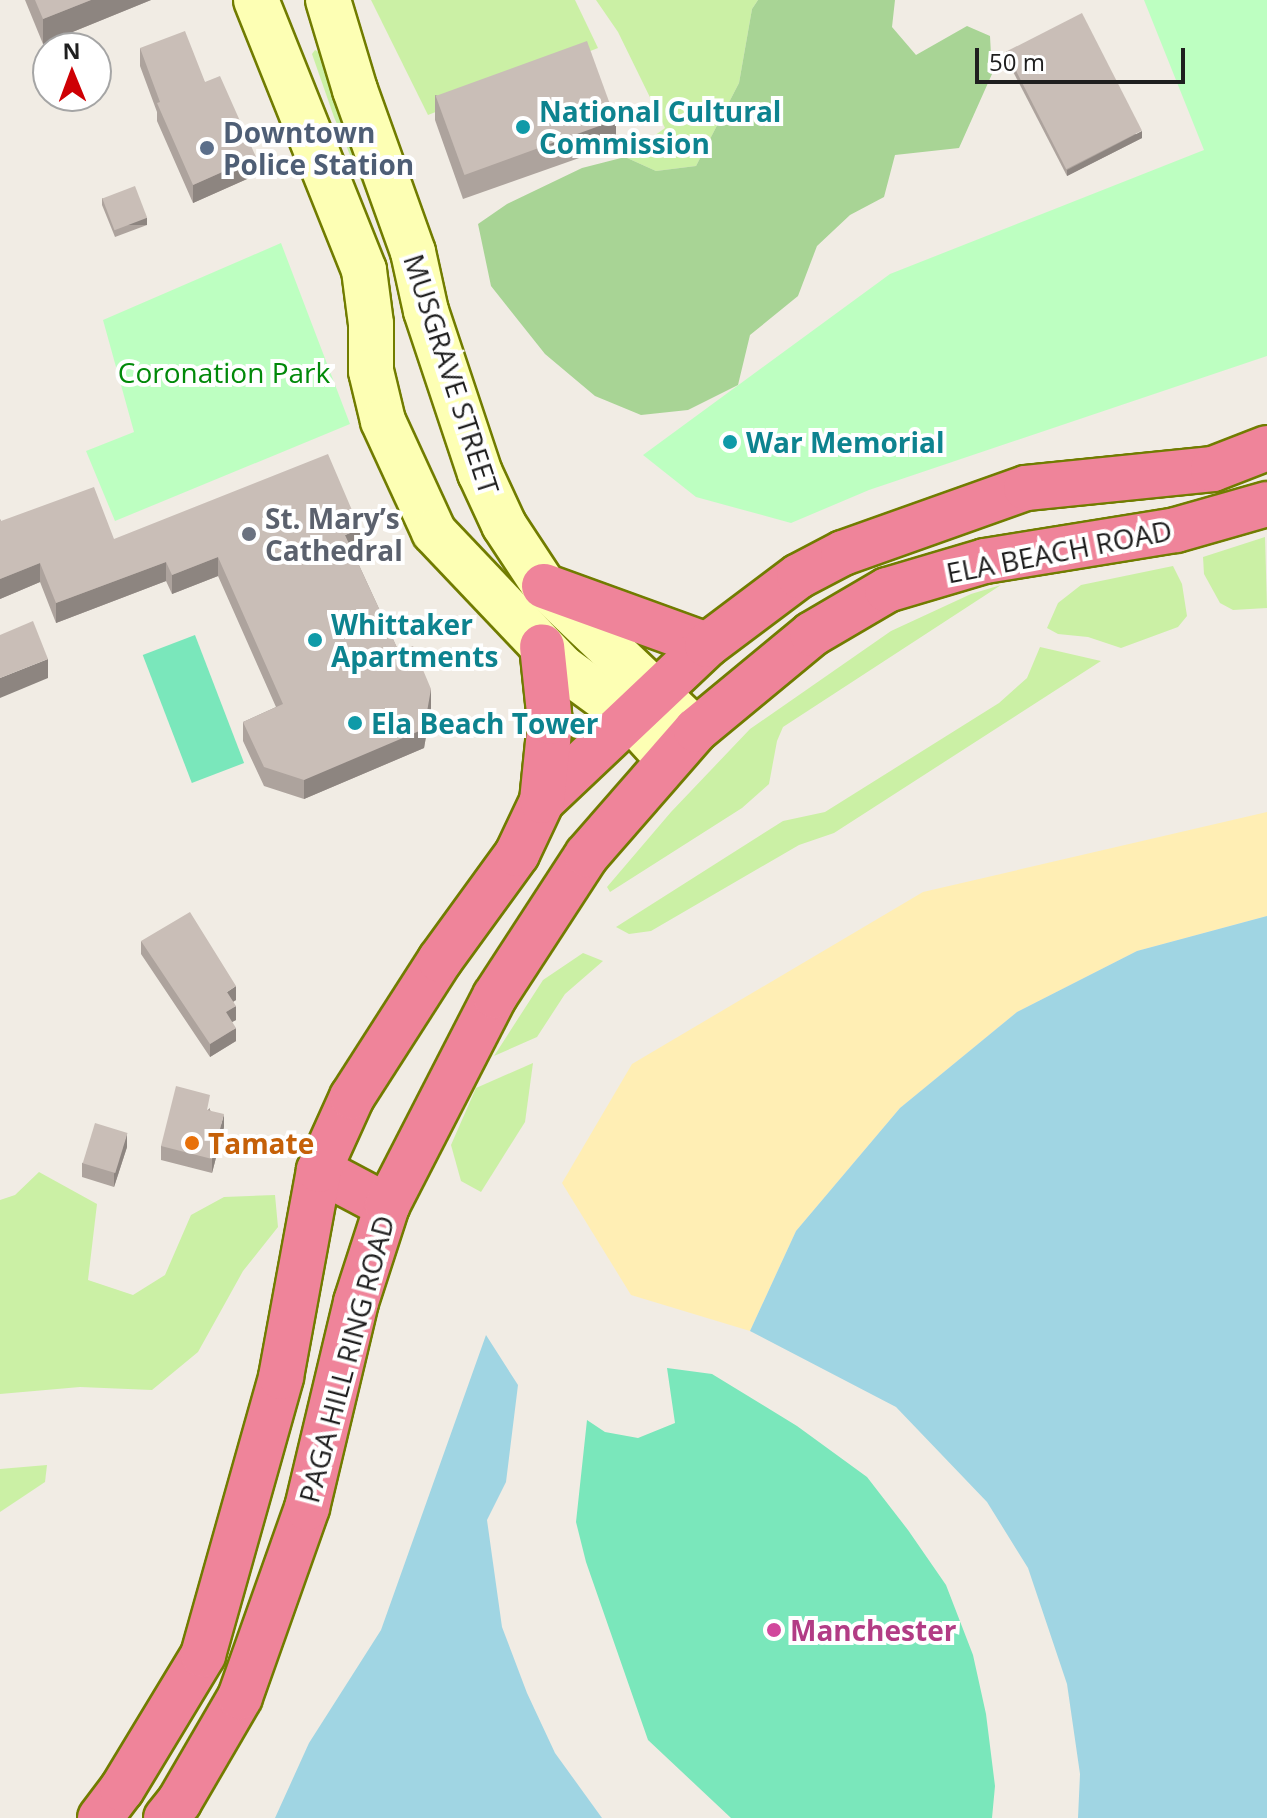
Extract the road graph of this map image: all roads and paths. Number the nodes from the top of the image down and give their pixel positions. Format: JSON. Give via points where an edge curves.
{"nodes":[{"id":1,"x":256,"y":0,"type":"edge"},
{"id":2,"x":328,"y":0,"type":"edge"},
{"id":3,"x":426,"y":311,"type":"junction"},
{"id":4,"x":371,"y":324,"type":"junction"},
{"id":5,"x":1267,"y":448,"type":"edge"},
{"id":6,"x":1267,"y":504,"type":"edge"},
{"id":7,"x":544,"y":586,"type":"junction"},
{"id":8,"x":707,"y":645,"type":"junction"},
{"id":9,"x":542,"y":646,"type":"junction"},
{"id":10,"x":642,"y":704,"type":"junction"},
{"id":11,"x":682,"y":744,"type":"junction"},
{"id":12,"x":536,"y":816,"type":"junction"},
{"id":13,"x":319,"y":1170,"type":"junction"},
{"id":14,"x":387,"y":1206,"type":"junction"},
{"id":15,"x":100,"y":1818,"type":"edge"},
{"id":16,"x":166,"y":1818,"type":"edge"}],
"edges":[{"from":1,"to":4,"type":"street","name":"MUSGRAVE STREET","via":[[364,270]]},
{"from":2,"to":3,"type":"street","name":"MUSGRAVE STREET","via":[[413,252]]},
{"from":3,"to":4,"type":"street"},
{"from":3,"to":7,"type":"street","name":"MUSGRAVE STREET","via":[[480,473],[504,525]]},
{"from":4,"to":9,"type":"street","name":"MUSGRAVE STREET","via":[[371,371],[383,421],[434,532]]},
{"from":5,"to":8,"type":"highway","name":"ELA BEACH ROAD","via":[[1213,469],[1026,488],[873,539],[799,576]]},
{"from":6,"to":11,"type":"highway","name":"ELA BEACH ROAD","via":[[1176,530],[985,561],[887,590],[812,634]]},
{"from":7,"to":8,"type":"highway"},
{"from":7,"to":10,"type":"street","name":"MUSGRAVE STREET"},
{"from":8,"to":10,"type":"highway","name":"ELA BEACH ROAD"},
{"from":9,"to":10,"type":"street","name":"MUSGRAVE STREET","via":[[562,667]]},
{"from":9,"to":12,"type":"highway","via":[[550,722]]},
{"from":10,"to":11,"type":"street","name":"MUSGRAVE STREET"},
{"from":10,"to":12,"type":"highway","name":"PAGA HILL RING ROAD"},
{"from":11,"to":14,"type":"highway","name":"PAGA HILL RING ROAD","via":[[587,855],[522,951]]},
{"from":12,"to":13,"type":"highway","name":"PAGA HILL RING ROAD","via":[[352,1097]]},
{"from":13,"to":14,"type":"highway"},
{"from":13,"to":15,"type":"highway","name":"PAGA HILL RING ROAD","via":[[281,1377],[203,1655]]},
{"from":14,"to":16,"type":"highway","name":"PAGA HILL RING ROAD","via":[[356,1302],[307,1508],[240,1697]]}]}
